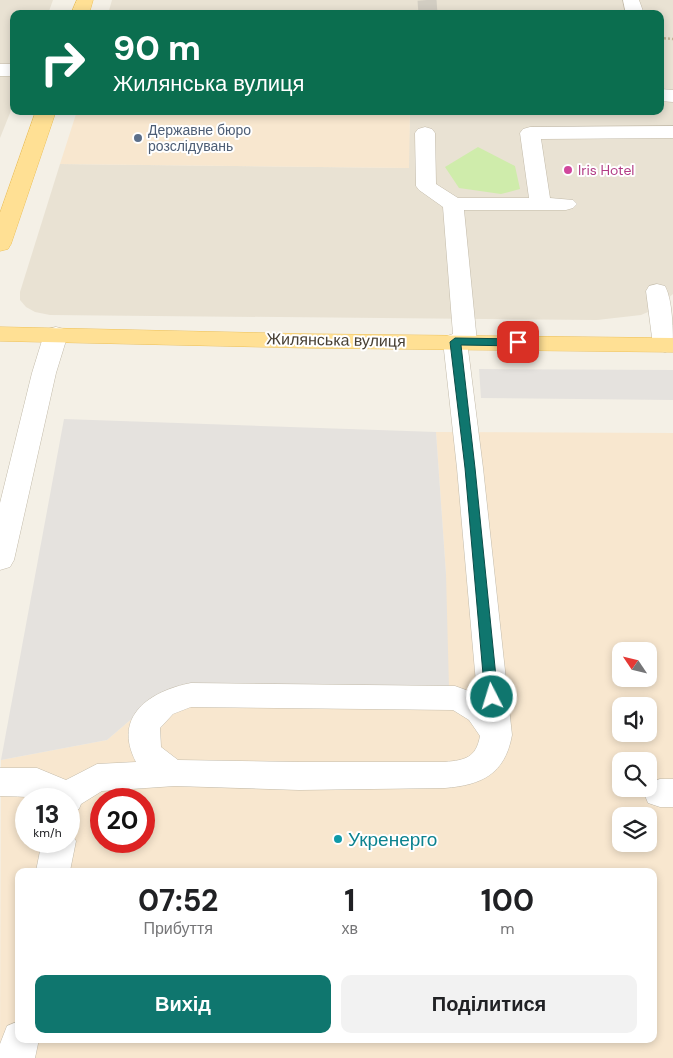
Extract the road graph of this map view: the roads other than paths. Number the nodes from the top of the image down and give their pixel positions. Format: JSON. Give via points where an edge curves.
{"nodes":[{"id":1,"x":45,"y":115,"type":"edge"},
{"id":2,"x":673,"y":132,"type":"edge"},
{"id":3,"x":425,"y":133,"type":"dead end"},
{"id":4,"x":453,"y":204,"type":"junction"},
{"id":5,"x":540,"y":204,"type":"junction"},
{"id":6,"x":566,"y":204,"type":"dead end"},
{"id":7,"x":0,"y":244,"type":"edge"},
{"id":8,"x":657,"y":291,"type":"dead end"},
{"id":9,"x":0,"y":334,"type":"edge"},
{"id":10,"x":56,"y":334,"type":"junction"},
{"id":11,"x":460,"y":342,"type":"junction"},
{"id":12,"x":669,"y":345,"type":"edge"},
{"id":13,"x":0,"y":560,"type":"edge"},
{"id":14,"x":144,"y":730,"type":"junction"},
{"id":15,"x":496,"y":735,"type":"junction"},
{"id":16,"x":176,"y":773,"type":"junction"},
{"id":17,"x":97,"y":778,"type":"junction"},
{"id":18,"x":0,"y":782,"type":"edge"},
{"id":19,"x":49,"y":788,"type":"edge"},
{"id":20,"x":80,"y":789,"type":"edge"},
{"id":21,"x":57,"y":853,"type":"edge"},
{"id":22,"x":54,"y":868,"type":"edge"},
{"id":23,"x":19,"y":1043,"type":"edge"},
{"id":24,"x":16,"y":1058,"type":"edge"}],
"edges":[{"from":1,"to":7,"type":"main road"},
{"from":2,"to":5,"type":"street","via":[[530,133]]},
{"from":3,"to":4,"type":"street","via":[[426,186]]},
{"from":4,"to":5,"type":"street"},
{"from":4,"to":11,"type":"street"},
{"from":5,"to":6,"type":"street"},
{"from":8,"to":12,"type":"street"},
{"from":9,"to":10,"type":"main road","name":"Жилянська вулиця"},
{"from":10,"to":11,"type":"main road","name":"Жилянська вулиця"},
{"from":10,"to":13,"type":"street"},
{"from":11,"to":12,"type":"main road","name":"Жилянська вулиця"},
{"from":11,"to":15,"type":"street"},
{"from":14,"to":15,"type":"street","via":[[149,717],[160,706],[175,698],[191,695],[455,698],[482,711]]},
{"from":14,"to":16,"type":"street","via":[[143,744],[149,756],[161,767]]},
{"from":14,"to":17,"type":"street","via":[[134,749],[119,766]]},
{"from":15,"to":16,"type":"street","via":[[488,759],[476,769],[462,774],[300,776]]},
{"from":16,"to":17,"type":"street"},
{"from":17,"to":20,"type":"street"},
{"from":18,"to":19,"type":"street","via":[[37,782]]},
{"from":21,"to":22,"type":"street"},
{"from":23,"to":24,"type":"street"}]}
